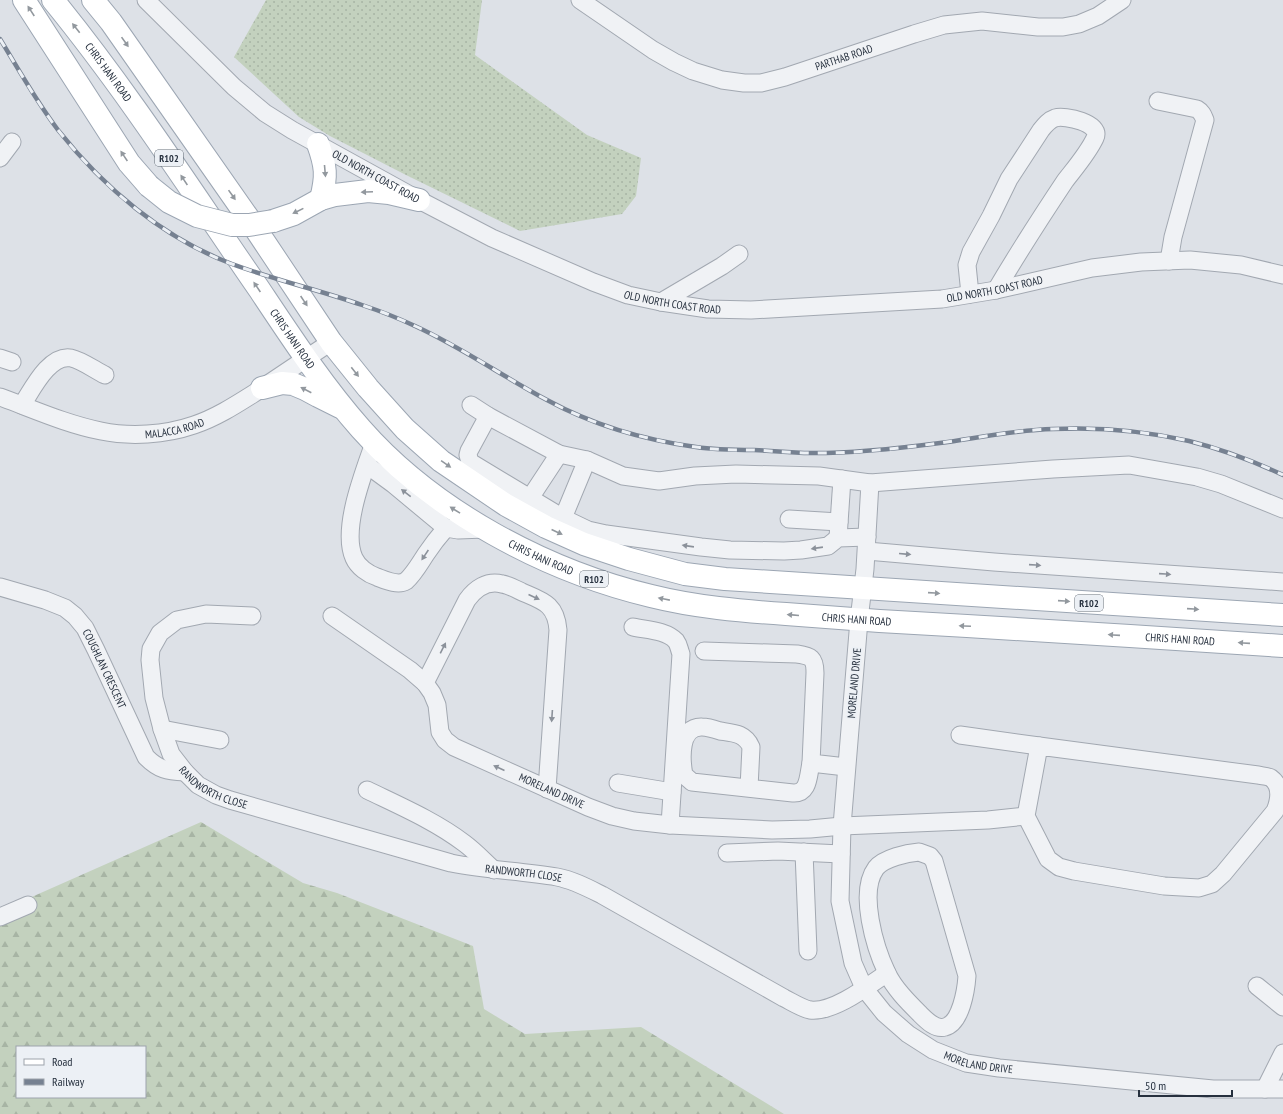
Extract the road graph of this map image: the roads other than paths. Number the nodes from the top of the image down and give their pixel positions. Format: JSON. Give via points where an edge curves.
{"nodes":[{"id":1,"x":24,"y":0,"type":"edge"},
{"id":2,"x":54,"y":0,"type":"edge"},
{"id":3,"x":93,"y":0,"type":"edge"},
{"id":4,"x":146,"y":0,"type":"edge"},
{"id":5,"x":580,"y":0,"type":"edge"},
{"id":6,"x":1122,"y":0,"type":"edge"},
{"id":7,"x":1158,"y":101,"type":"dead end"},
{"id":8,"x":12,"y":142,"type":"dead end"},
{"id":9,"x":318,"y":144,"type":"junction"},
{"id":10,"x":0,"y":158,"type":"edge"},
{"id":11,"x":321,"y":199,"type":"junction"},
{"id":12,"x":420,"y":200,"type":"junction"},
{"id":13,"x":739,"y":254,"type":"dead end"},
{"id":14,"x":1169,"y":261,"type":"junction"},
{"id":15,"x":1283,"y":275,"type":"edge"},
{"id":16,"x":996,"y":290,"type":"junction"},
{"id":17,"x":970,"y":294,"type":"junction"},
{"id":18,"x":661,"y":302,"type":"junction"},
{"id":19,"x":331,"y":342,"type":"junction"},
{"id":20,"x":306,"y":358,"type":"junction"},
{"id":21,"x":105,"y":375,"type":"dead end"},
{"id":22,"x":262,"y":388,"type":"junction"},
{"id":23,"x":0,"y":397,"type":"edge"},
{"id":24,"x":22,"y":405,"type":"junction"},
{"id":25,"x":470,"y":405,"type":"dead end"},
{"id":26,"x":342,"y":407,"type":"junction"},
{"id":27,"x":488,"y":416,"type":"junction"},
{"id":28,"x":374,"y":443,"type":"junction"},
{"id":29,"x":559,"y":454,"type":"junction"},
{"id":30,"x":587,"y":460,"type":"junction"},
{"id":31,"x":367,"y":465,"type":"junction"},
{"id":32,"x":842,"y":479,"type":"junction"},
{"id":33,"x":870,"y":483,"type":"junction"},
{"id":34,"x":530,"y":498,"type":"junction"},
{"id":35,"x":1283,"y":509,"type":"edge"},
{"id":36,"x":563,"y":518,"type":"junction"},
{"id":37,"x":789,"y":519,"type":"dead end"},
{"id":38,"x":839,"y":522,"type":"junction"},
{"id":39,"x":446,"y":528,"type":"junction"},
{"id":40,"x":485,"y":528,"type":"junction"},
{"id":41,"x":838,"y":538,"type":"junction"},
{"id":42,"x":867,"y":544,"type":"junction"},
{"id":43,"x":1283,"y":582,"type":"edge"},
{"id":44,"x":0,"y":587,"type":"edge"},
{"id":45,"x":863,"y":588,"type":"junction"},
{"id":46,"x":1283,"y":615,"type":"edge"},
{"id":47,"x":252,"y":616,"type":"dead end"},
{"id":48,"x":332,"y":616,"type":"dead end"},
{"id":49,"x":859,"y":620,"type":"junction"},
{"id":50,"x":633,"y":627,"type":"dead end"},
{"id":51,"x":1283,"y":646,"type":"edge"},
{"id":52,"x":704,"y":651,"type":"dead end"},
{"id":53,"x":425,"y":683,"type":"junction"},
{"id":54,"x":162,"y":729,"type":"junction"},
{"id":55,"x":960,"y":735,"type":"dead end"},
{"id":56,"x":220,"y":740,"type":"dead end"},
{"id":57,"x":1039,"y":746,"type":"junction"},
{"id":58,"x":811,"y":763,"type":"junction"},
{"id":59,"x":846,"y":767,"type":"junction"},
{"id":60,"x":185,"y":772,"type":"junction"},
{"id":61,"x":618,"y":783,"type":"dead end"},
{"id":62,"x":749,"y":788,"type":"junction"},
{"id":63,"x":547,"y":789,"type":"junction"},
{"id":64,"x":367,"y":790,"type":"dead end"},
{"id":65,"x":672,"y":792,"type":"junction"},
{"id":66,"x":1026,"y":816,"type":"junction"},
{"id":67,"x":670,"y":825,"type":"junction"},
{"id":68,"x":842,"y":826,"type":"junction"},
{"id":69,"x":804,"y":852,"type":"junction"},
{"id":70,"x":727,"y":853,"type":"dead end"},
{"id":71,"x":841,"y":854,"type":"junction"},
{"id":72,"x":494,"y":870,"type":"junction"},
{"id":73,"x":28,"y":905,"type":"dead end"},
{"id":74,"x":0,"y":917,"type":"edge"},
{"id":75,"x":808,"y":951,"type":"dead end"},
{"id":76,"x":887,"y":973,"type":"junction"},
{"id":77,"x":1257,"y":986,"type":"dead end"},
{"id":78,"x":864,"y":988,"type":"junction"},
{"id":79,"x":1283,"y":1007,"type":"edge"},
{"id":80,"x":1283,"y":1053,"type":"edge"},
{"id":81,"x":1265,"y":1088,"type":"junction"},
{"id":82,"x":1283,"y":1089,"type":"edge"}],
"edges":[{"from":11,"to":1,"type":"main road","one_way":true,"bridge":true,"via":[[294,214],[249,225],[232,225],[197,216],[169,202],[149,186],[129,163]]},
{"from":20,"to":2,"type":"main road","name":"CHRIS HANI ROAD","number":"R102","one_way":true,"via":[[118,83]]},
{"from":3,"to":19,"type":"main road","number":"R102","one_way":true,"via":[[251,222]]},
{"from":4,"to":9,"type":"street","name":"OLD NORTH COAST ROAD","via":[[234,88],[265,113]]},
{"from":5,"to":6,"type":"street","name":"PARTHAB ROAD","via":[[653,50],[693,71],[722,80],[761,83],[944,25],[982,21],[1063,27],[1098,16]]},
{"from":7,"to":14,"type":"street","via":[[1196,109],[1205,120],[1173,237]]},
{"from":8,"to":10,"type":"street"},
{"from":9,"to":11,"type":"main road","one_way":true,"via":[[326,174]]},
{"from":9,"to":12,"type":"street","name":"OLD NORTH COAST ROAD"},
{"from":12,"to":11,"type":"main road","one_way":true,"via":[[368,191]]},
{"from":12,"to":18,"type":"street","name":"OLD NORTH COAST ROAD","via":[[492,238],[593,282],[628,295]]},
{"from":13,"to":18,"type":"street"},
{"from":14,"to":15,"type":"street","name":"OLD NORTH COAST ROAD","via":[[1190,260],[1241,265]]},
{"from":14,"to":16,"type":"street","name":"OLD NORTH COAST ROAD","via":[[1092,268]]},
{"from":16,"to":17,"type":"street","name":"OLD NORTH COAST ROAD"},
{"from":16,"to":17,"type":"street","via":[[1095,138],[1095,130],[1090,126],[1080,121],[1057,118],[1041,130],[1009,179],[971,252],[967,265]]},
{"from":17,"to":18,"type":"street","name":"OLD NORTH COAST ROAD","via":[[942,299],[751,310],[708,309]]},
{"from":19,"to":20,"type":"street","name":"MALACCA ROAD"},
{"from":19,"to":45,"type":"main road","number":"R102","one_way":true,"via":[[405,429],[441,461],[506,505],[546,527],[584,544],[685,574]]},
{"from":20,"to":22,"type":"street","name":"MALACCA ROAD"},
{"from":20,"to":26,"type":"main road","name":"CHRIS HANI ROAD","number":"R102"},
{"from":21,"to":24,"type":"street","via":[[72,358],[58,360],[41,375]]},
{"from":22,"to":24,"type":"street","name":"MALACCA ROAD","via":[[214,417],[176,430],[149,433],[101,431]]},
{"from":26,"to":22,"type":"main road","one_way":true,"via":[[293,384],[282,383]]},
{"from":23,"to":24,"type":"street","name":"MALACCA ROAD"},
{"from":25,"to":27,"type":"street"},
{"from":26,"to":28,"type":"main road","name":"CHRIS HANI ROAD","number":"R102"},
{"from":27,"to":29,"type":"street"},
{"from":27,"to":34,"type":"street","via":[[469,451],[470,462]]},
{"from":28,"to":31,"type":"street"},
{"from":40,"to":28,"type":"main road","name":"CHRIS HANI ROAD","number":"R102","one_way":true,"via":[[442,502],[388,458]]},
{"from":29,"to":30,"type":"street"},
{"from":29,"to":34,"type":"street"},
{"from":30,"to":32,"type":"street","via":[[623,476],[659,480],[736,474]]},
{"from":30,"to":36,"type":"street"},
{"from":39,"to":31,"type":"street","one_way":true,"via":[[398,487]]},
{"from":39,"to":31,"type":"street","one_way":true,"via":[[404,582],[391,582],[362,569],[354,560],[350,548],[350,533],[354,507]]},
{"from":32,"to":33,"type":"street"},
{"from":32,"to":38,"type":"street"},
{"from":33,"to":35,"type":"street","via":[[1129,464],[1221,484]]},
{"from":33,"to":42,"type":"street","name":"MORELAND DRIVE"},
{"from":34,"to":36,"type":"street"},
{"from":41,"to":36,"type":"street","one_way":true,"via":[[828,546],[801,550],[730,550],[606,534],[588,530]]},
{"from":37,"to":38,"type":"street"},
{"from":38,"to":41,"type":"street"},
{"from":39,"to":40,"type":"street"},
{"from":49,"to":40,"type":"main road","name":"CHRIS HANI ROAD","number":"R102","one_way":true,"via":[[742,611],[651,596],[596,580],[545,561]]},
{"from":41,"to":42,"type":"street"},
{"from":42,"to":43,"type":"street","one_way":true,"via":[[1002,563]]},
{"from":42,"to":45,"type":"street","name":"MORELAND DRIVE"},
{"from":44,"to":60,"type":"street","name":"COUGHLAN CRESCENT","via":[[58,605],[74,616],[85,628],[146,757],[160,769]]},
{"from":45,"to":46,"type":"main road","number":"R102","one_way":true},
{"from":45,"to":49,"type":"street","name":"MORELAND DRIVE"},
{"from":47,"to":54,"type":"street","name":"RANDWORTH CLOSE","via":[[206,614],[177,620],[160,633],[151,649],[150,660],[154,698]]},
{"from":48,"to":53,"type":"street","name":"MORELAND DRIVE"},
{"from":51,"to":49,"type":"main road","name":"CHRIS HANI ROAD","number":"R102","one_way":true},
{"from":49,"to":59,"type":"street","name":"MORELAND DRIVE"},
{"from":50,"to":65,"type":"street","via":[[663,633],[678,645],[681,654]]},
{"from":52,"to":58,"type":"street","via":[[797,654],[813,660],[815,673]]},
{"from":63,"to":53,"type":"street","name":"MORELAND DRIVE","one_way":true,"via":[[465,753],[445,740],[440,732],[437,705]]},
{"from":53,"to":63,"type":"street","one_way":true,"via":[[467,600],[482,586],[502,584],[550,607],[555,614],[558,630]]},
{"from":54,"to":56,"type":"street"},
{"from":54,"to":60,"type":"street","name":"RANDWORTH CLOSE","via":[[171,754]]},
{"from":55,"to":57,"type":"street"},
{"from":57,"to":66,"type":"street"},
{"from":57,"to":66,"type":"street","via":[[1271,778],[1279,793],[1279,802],[1275,811],[1223,874],[1212,884],[1199,888],[1164,886],[1059,867],[1048,859]]},
{"from":58,"to":59,"type":"street"},
{"from":58,"to":62,"type":"street","via":[[803,792],[793,794]]},
{"from":59,"to":68,"type":"street","name":"MORELAND DRIVE"},
{"from":60,"to":72,"type":"street","name":"RANDWORTH CLOSE","via":[[198,785],[230,800],[451,864]]},
{"from":61,"to":65,"type":"street"},
{"from":62,"to":62,"type":"street","via":[[692,782],[688,779],[682,767],[684,738],[688,733],[694,728],[702,727],[736,734],[748,741],[751,747]]},
{"from":63,"to":67,"type":"street","name":"MORELAND DRIVE","via":[[612,816]]},
{"from":64,"to":72,"type":"street","via":[[446,832]]},
{"from":65,"to":67,"type":"street"},
{"from":66,"to":68,"type":"street","name":"MORELAND DRIVE"},
{"from":67,"to":68,"type":"street","name":"MORELAND DRIVE","via":[[772,830]]},
{"from":68,"to":71,"type":"street","name":"MORELAND DRIVE"},
{"from":69,"to":70,"type":"street"},
{"from":69,"to":71,"type":"street"},
{"from":69,"to":75,"type":"street"},
{"from":71,"to":78,"type":"street","name":"MORELAND DRIVE","via":[[840,901],[853,963]]},
{"from":72,"to":78,"type":"street","name":"RANDWORTH CLOSE","via":[[558,877],[588,888],[784,998],[810,1010],[836,1005]]},
{"from":73,"to":74,"type":"street"},
{"from":76,"to":76,"type":"street","via":[[869,919],[868,888],[871,876],[877,866],[886,861],[908,853],[926,854],[934,861],[967,976],[965,994],[955,1020],[946,1027],[935,1026],[926,1020],[914,1009]]},
{"from":76,"to":78,"type":"street","name":"RANDWORTH CLOSE"},
{"from":77,"to":79,"type":"street"},
{"from":78,"to":81,"type":"street","name":"MORELAND DRIVE","via":[[884,1013],[908,1034],[933,1050],[966,1063],[1171,1086],[1213,1089]]},
{"from":80,"to":81,"type":"street"},
{"from":81,"to":82,"type":"street","name":"MORELAND DRIVE"}]}
